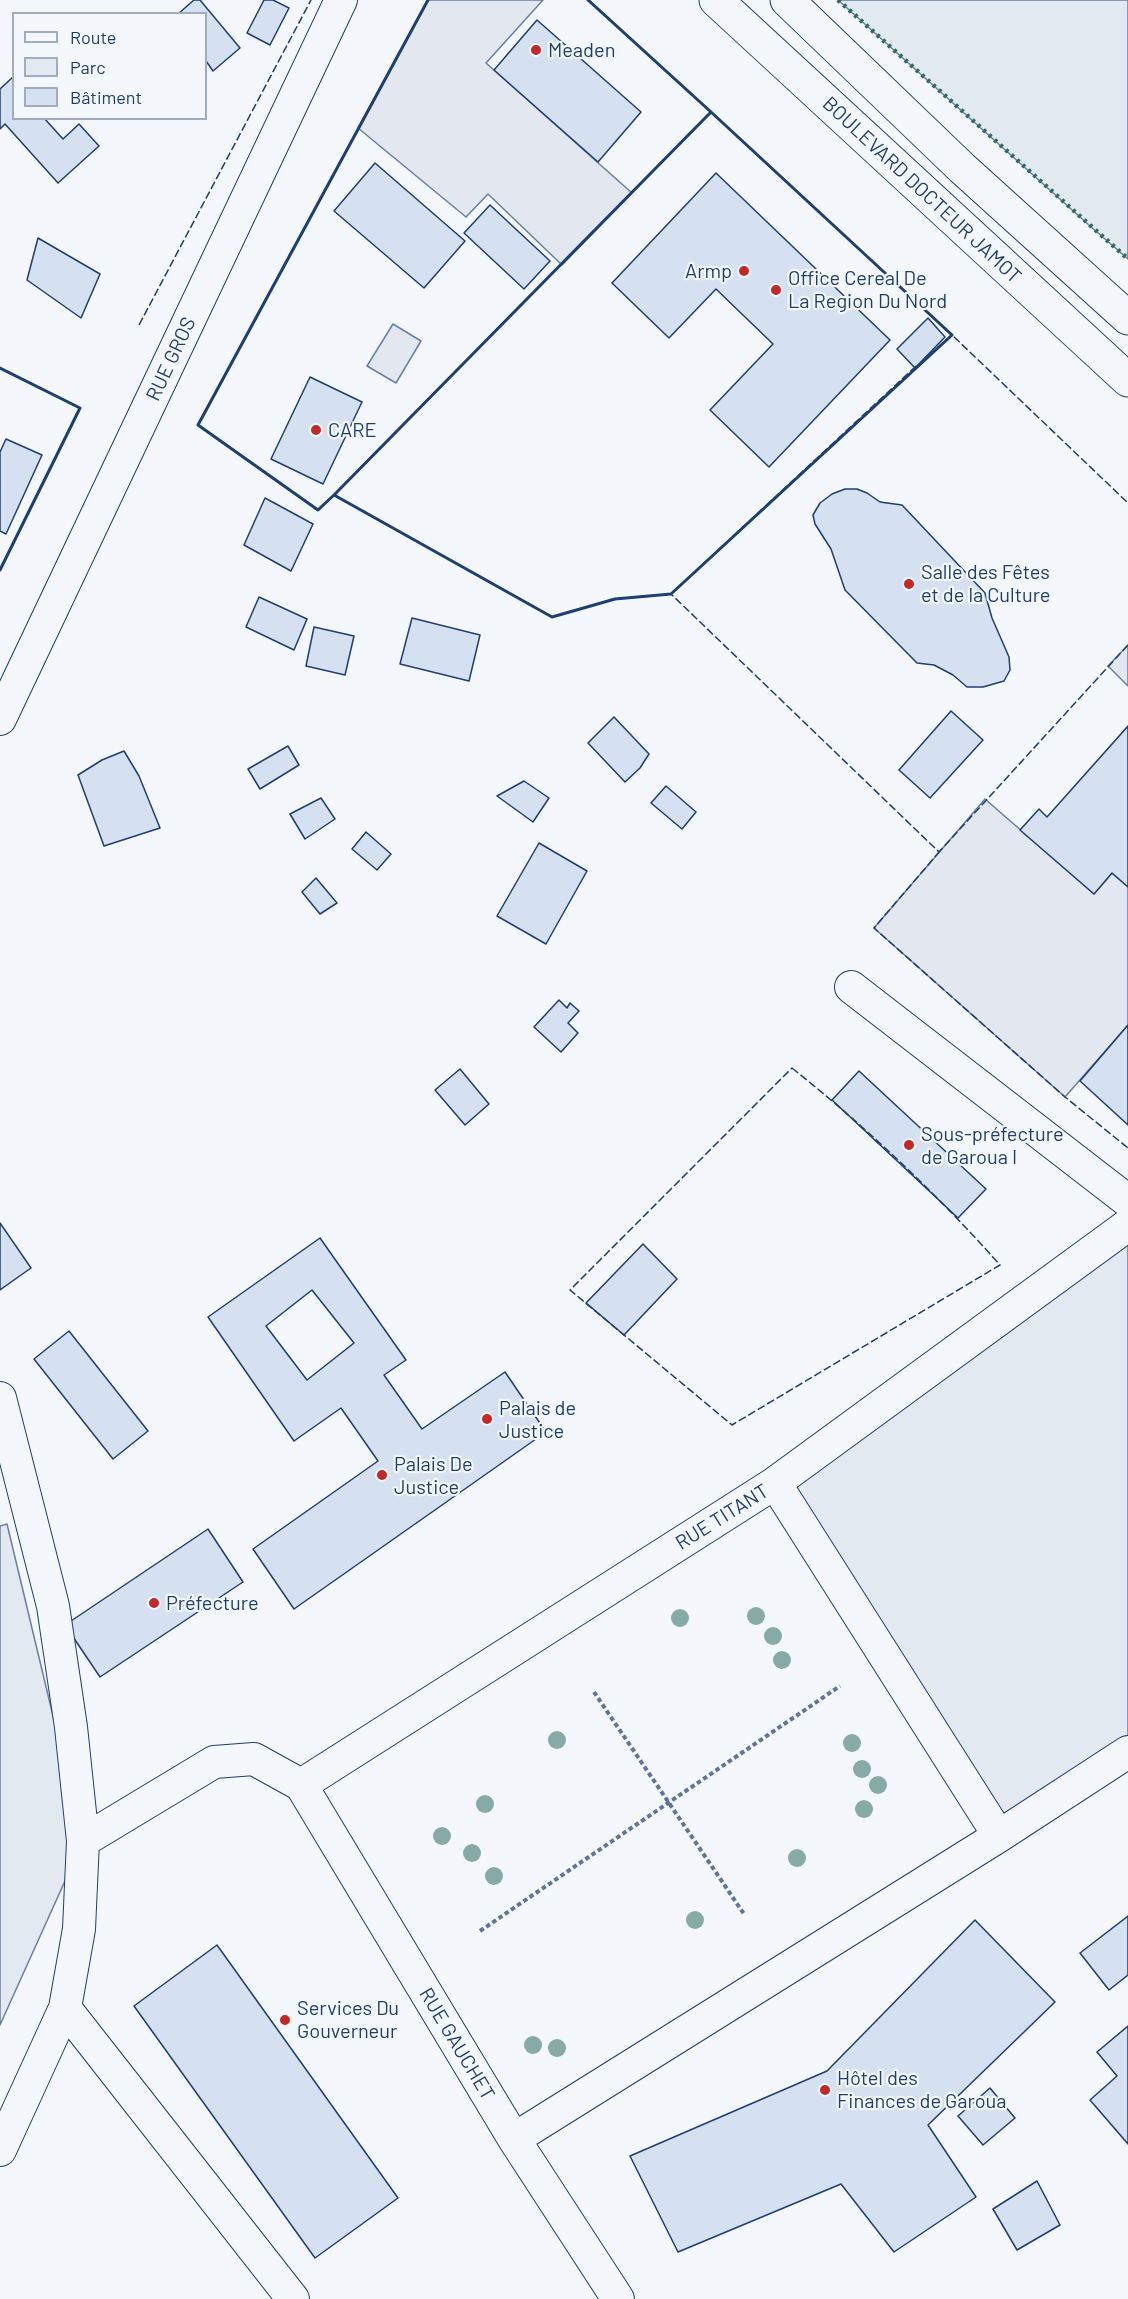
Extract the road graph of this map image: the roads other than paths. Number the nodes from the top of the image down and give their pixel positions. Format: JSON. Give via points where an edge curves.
{"nodes":[{"id":1,"x":341,"y":0,"type":"edge"},
{"id":2,"x":716,"y":0,"type":"edge"},
{"id":3,"x":787,"y":0,"type":"edge"},
{"id":4,"x":1128,"y":318,"type":"edge"},
{"id":5,"x":1128,"y":381,"type":"edge"},
{"id":6,"x":0,"y":719,"type":"edge"},
{"id":7,"x":851,"y":987,"type":"dead end"},
{"id":8,"x":1128,"y":1201,"type":"edge"},
{"id":9,"x":1128,"y":1225,"type":"edge"},
{"id":10,"x":0,"y":1398,"type":"edge"},
{"id":11,"x":775,"y":1484,"type":"junction"},
{"id":12,"x":1128,"y":1752,"type":"edge"},
{"id":13,"x":301,"y":1785,"type":"junction"},
{"id":14,"x":999,"y":1836,"type":"junction"},
{"id":15,"x":83,"y":1842,"type":"junction"},
{"id":16,"x":65,"y":2008,"type":"junction"},
{"id":17,"x":514,"y":2139,"type":"junction"},
{"id":18,"x":0,"y":2150,"type":"edge"},
{"id":19,"x":293,"y":2299,"type":"edge"},
{"id":20,"x":618,"y":2299,"type":"edge"}],
"edges":[{"from":1,"to":6,"type":"street","name":"RUE GROS"},
{"from":2,"to":5,"type":"main road","name":"BOULEVARD DOCTEUR JAMOT"},
{"from":3,"to":4,"type":"main road","via":[[962,168]]},
{"from":7,"to":8,"type":"street"},
{"from":9,"to":11,"type":"street","name":"RUE TITANT"},
{"from":10,"to":15,"type":"street","via":[[53,1606]]},
{"from":11,"to":13,"type":"street","name":"RUE TITANT"},
{"from":11,"to":14,"type":"street"},
{"from":12,"to":14,"type":"street"},
{"from":13,"to":15,"type":"street","via":[[254,1759],[214,1762]]},
{"from":13,"to":17,"type":"street","name":"RUE GAUCHET"},
{"from":14,"to":17,"type":"street"},
{"from":15,"to":16,"type":"street","via":[[79,1929]]},
{"from":16,"to":18,"type":"street"},
{"from":16,"to":19,"type":"street"},
{"from":17,"to":20,"type":"street","name":"RUE GAUCHET"}]}
